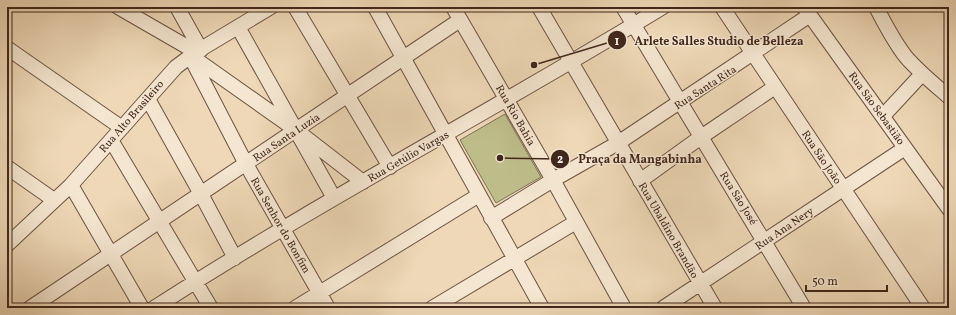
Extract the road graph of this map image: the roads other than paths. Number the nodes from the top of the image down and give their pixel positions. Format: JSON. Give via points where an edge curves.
{"nodes":[{"id":1,"x":118,"y":7,"type":"edge"},
{"id":2,"x":177,"y":7,"type":"edge"},
{"id":3,"x":271,"y":7,"type":"edge"},
{"id":4,"x":294,"y":7,"type":"edge"},
{"id":5,"x":375,"y":7,"type":"edge"},
{"id":6,"x":453,"y":7,"type":"edge"},
{"id":7,"x":539,"y":7,"type":"edge"},
{"id":8,"x":623,"y":7,"type":"edge"},
{"id":9,"x":663,"y":7,"type":"edge"},
{"id":10,"x":722,"y":7,"type":"edge"},
{"id":11,"x":876,"y":7,"type":"edge"},
{"id":12,"x":807,"y":11,"type":"edge"},
{"id":13,"x":460,"y":20,"type":"junction"},
{"id":14,"x":633,"y":25,"type":"junction"},
{"id":15,"x":238,"y":27,"type":"junction"},
{"id":16,"x":7,"y":48,"type":"edge"},
{"id":17,"x":196,"y":52,"type":"junction"},
{"id":18,"x":754,"y":54,"type":"junction"},
{"id":19,"x":402,"y":59,"type":"junction"},
{"id":20,"x":570,"y":61,"type":"junction"},
{"id":21,"x":922,"y":74,"type":"junction"},
{"id":22,"x":776,"y":87,"type":"junction"},
{"id":23,"x":347,"y":96,"type":"junction"},
{"id":24,"x":949,"y":97,"type":"edge"},
{"id":25,"x":148,"y":99,"type":"junction"},
{"id":26,"x":506,"y":99,"type":"junction"},
{"id":27,"x":681,"y":102,"type":"junction"},
{"id":28,"x":882,"y":116,"type":"junction"},
{"id":29,"x":122,"y":128,"type":"junction"},
{"id":30,"x":296,"y":130,"type":"junction"},
{"id":31,"x":444,"y":135,"type":"junction"},
{"id":32,"x":701,"y":137,"type":"junction"},
{"id":33,"x":111,"y":140,"type":"junction"},
{"id":34,"x":618,"y":143,"type":"junction"},
{"id":35,"x":905,"y":148,"type":"junction"},
{"id":36,"x":246,"y":164,"type":"junction"},
{"id":37,"x":7,"y":167,"type":"edge"},
{"id":38,"x":390,"y":167,"type":"junction"},
{"id":39,"x":553,"y":180,"type":"junction"},
{"id":40,"x":640,"y":181,"type":"junction"},
{"id":41,"x":363,"y":182,"type":"junction"},
{"id":42,"x":71,"y":185,"type":"junction"},
{"id":43,"x":843,"y":188,"type":"junction"},
{"id":44,"x":201,"y":194,"type":"junction"},
{"id":45,"x":479,"y":195,"type":"junction"},
{"id":46,"x":334,"y":198,"type":"junction"},
{"id":47,"x":54,"y":200,"type":"junction"},
{"id":48,"x":949,"y":209,"type":"edge"},
{"id":49,"x":492,"y":218,"type":"junction"},
{"id":50,"x":160,"y":222,"type":"junction"},
{"id":51,"x":576,"y":222,"type":"junction"},
{"id":52,"x":282,"y":228,"type":"junction"},
{"id":53,"x":765,"y":241,"type":"junction"},
{"id":54,"x":7,"y":245,"type":"edge"},
{"id":55,"x":111,"y":255,"type":"junction"},
{"id":56,"x":235,"y":258,"type":"junction"},
{"id":57,"x":514,"y":259,"type":"junction"},
{"id":58,"x":195,"y":281,"type":"junction"},
{"id":59,"x":700,"y":283,"type":"junction"},
{"id":60,"x":320,"y":293,"type":"junction"},
{"id":61,"x":30,"y":308,"type":"edge"},
{"id":62,"x":142,"y":308,"type":"edge"},
{"id":63,"x":154,"y":308,"type":"edge"},
{"id":64,"x":211,"y":308,"type":"edge"},
{"id":65,"x":295,"y":308,"type":"edge"},
{"id":66,"x":328,"y":308,"type":"edge"},
{"id":67,"x":432,"y":308,"type":"edge"},
{"id":68,"x":542,"y":308,"type":"edge"},
{"id":69,"x":624,"y":308,"type":"edge"},
{"id":70,"x":663,"y":308,"type":"edge"},
{"id":71,"x":715,"y":308,"type":"edge"},
{"id":72,"x":804,"y":308,"type":"edge"},
{"id":73,"x":923,"y":308,"type":"edge"}],
"edges":[{"from":1,"to":17,"type":"street"},
{"from":2,"to":17,"type":"street","name":"Rua Senhor do Bonfim"},
{"from":3,"to":15,"type":"street","name":"Rua Alto Brasileiro"},
{"from":4,"to":23,"type":"street"},
{"from":5,"to":19,"type":"street"},
{"from":6,"to":13,"type":"street","name":"Rua Rio Bahia"},
{"from":7,"to":20,"type":"street","name":"Rua Ubaldino Brandão"},
{"from":8,"to":14,"type":"street","name":"Rua São José"},
{"from":9,"to":14,"type":"street","name":"Rua Getúlio Vargas"},
{"from":10,"to":18,"type":"street","name":"Rua São João"},
{"from":11,"to":21,"type":"street","via":[[893,39]]},
{"from":12,"to":18,"type":"street","name":"Rua Santa Rita"},
{"from":12,"to":28,"type":"street","name":"Rua São Sebastião"},
{"from":13,"to":19,"type":"street","name":"Rua Santa Luzia"},
{"from":13,"to":26,"type":"street","name":"Rua Rio Bahia"},
{"from":14,"to":20,"type":"street","name":"Rua Getúlio Vargas"},
{"from":14,"to":27,"type":"street","name":"Rua São José"},
{"from":15,"to":17,"type":"street","name":"Rua Alto Brasileiro"},
{"from":15,"to":30,"type":"street"},
{"from":16,"to":29,"type":"street"},
{"from":17,"to":25,"type":"street","name":"Rua Alto Brasileiro","via":[[167,75]]},
{"from":17,"to":30,"type":"street"},
{"from":17,"to":36,"type":"street","name":"Rua Senhor do Bonfim"},
{"from":18,"to":22,"type":"street","name":"Rua São João"},
{"from":18,"to":27,"type":"street","name":"Rua Santa Rita"},
{"from":19,"to":23,"type":"street","name":"Rua Santa Luzia"},
{"from":19,"to":31,"type":"street"},
{"from":20,"to":26,"type":"street","name":"Rua Getúlio Vargas"},
{"from":20,"to":34,"type":"street","name":"Rua Ubaldino Brandão"},
{"from":21,"to":24,"type":"street"},
{"from":21,"to":28,"type":"street"},
{"from":22,"to":32,"type":"street"},
{"from":22,"to":43,"type":"street","name":"Rua São João"},
{"from":23,"to":30,"type":"street","name":"Rua Santa Luzia"},
{"from":23,"to":38,"type":"street"},
{"from":25,"to":29,"type":"street","name":"Rua Alto Brasileiro"},
{"from":25,"to":44,"type":"street"},
{"from":26,"to":31,"type":"street","name":"Rua Getúlio Vargas"},
{"from":26,"to":39,"type":"street","name":"Rua Rio Bahia"},
{"from":27,"to":32,"type":"street","name":"Rua São José"},
{"from":27,"to":34,"type":"street","name":"Rua Santa Rita"},
{"from":28,"to":35,"type":"street","name":"Rua São Sebastião"},
{"from":29,"to":33,"type":"street","name":"Rua Alto Brasileiro"},
{"from":30,"to":36,"type":"street","name":"Rua Santa Luzia"},
{"from":30,"to":41,"type":"street"},
{"from":30,"to":46,"type":"street"},
{"from":31,"to":38,"type":"street","name":"Rua Getúlio Vargas"},
{"from":31,"to":45,"type":"street"},
{"from":32,"to":40,"type":"street"},
{"from":32,"to":53,"type":"street","name":"Rua São José"},
{"from":33,"to":42,"type":"street","name":"Rua Alto Brasileiro"},
{"from":33,"to":50,"type":"street"},
{"from":34,"to":39,"type":"street","name":"Rua Santa Rita"},
{"from":34,"to":40,"type":"street","name":"Rua Ubaldino Brandão"},
{"from":35,"to":43,"type":"street","name":"Rua Ana Nery"},
{"from":35,"to":48,"type":"street","name":"Rua São Sebastião"},
{"from":36,"to":44,"type":"street","name":"Rua Santa Luzia"},
{"from":36,"to":52,"type":"street","name":"Rua Senhor do Bonfim"},
{"from":37,"to":47,"type":"street"},
{"from":38,"to":41,"type":"street","name":"Rua Getúlio Vargas"},
{"from":39,"to":49,"type":"street","name":"Rua Santa Rita"},
{"from":39,"to":51,"type":"street","name":"Rua Rio Bahia"},
{"from":40,"to":59,"type":"street","name":"Rua Ubaldino Brandão"},
{"from":41,"to":46,"type":"street","name":"Rua Getúlio Vargas"},
{"from":42,"to":47,"type":"street","name":"Rua Alto Brasileiro"},
{"from":42,"to":55,"type":"street"},
{"from":43,"to":53,"type":"street","name":"Rua Ana Nery"},
{"from":43,"to":73,"type":"street","name":"Rua São João"},
{"from":44,"to":50,"type":"street","name":"Rua Santa Luzia"},
{"from":44,"to":56,"type":"street"},
{"from":45,"to":49,"type":"street"},
{"from":45,"to":60,"type":"street"},
{"from":46,"to":52,"type":"street","name":"Rua Getúlio Vargas"},
{"from":47,"to":54,"type":"street","name":"Rua Alto Brasileiro"},
{"from":49,"to":57,"type":"street"},
{"from":50,"to":55,"type":"street","name":"Rua Santa Luzia"},
{"from":50,"to":58,"type":"street"},
{"from":51,"to":57,"type":"street"},
{"from":51,"to":69,"type":"street","name":"Rua Rio Bahia"},
{"from":52,"to":56,"type":"street","name":"Rua Getúlio Vargas"},
{"from":52,"to":60,"type":"street","name":"Rua Senhor do Bonfim"},
{"from":53,"to":59,"type":"street","name":"Rua Ana Nery"},
{"from":53,"to":72,"type":"street","name":"Rua São José"},
{"from":55,"to":61,"type":"street","name":"Rua Santa Luzia"},
{"from":55,"to":62,"type":"street"},
{"from":56,"to":58,"type":"street","name":"Rua Getúlio Vargas"},
{"from":57,"to":67,"type":"street"},
{"from":57,"to":68,"type":"street"},
{"from":58,"to":63,"type":"street","name":"Rua Getúlio Vargas"},
{"from":58,"to":64,"type":"street"},
{"from":59,"to":70,"type":"street","name":"Rua Ana Nery"},
{"from":59,"to":71,"type":"street","name":"Rua Ubaldino Brandão"},
{"from":60,"to":65,"type":"street"},
{"from":60,"to":66,"type":"street","name":"Rua Senhor do Bonfim"}]}
